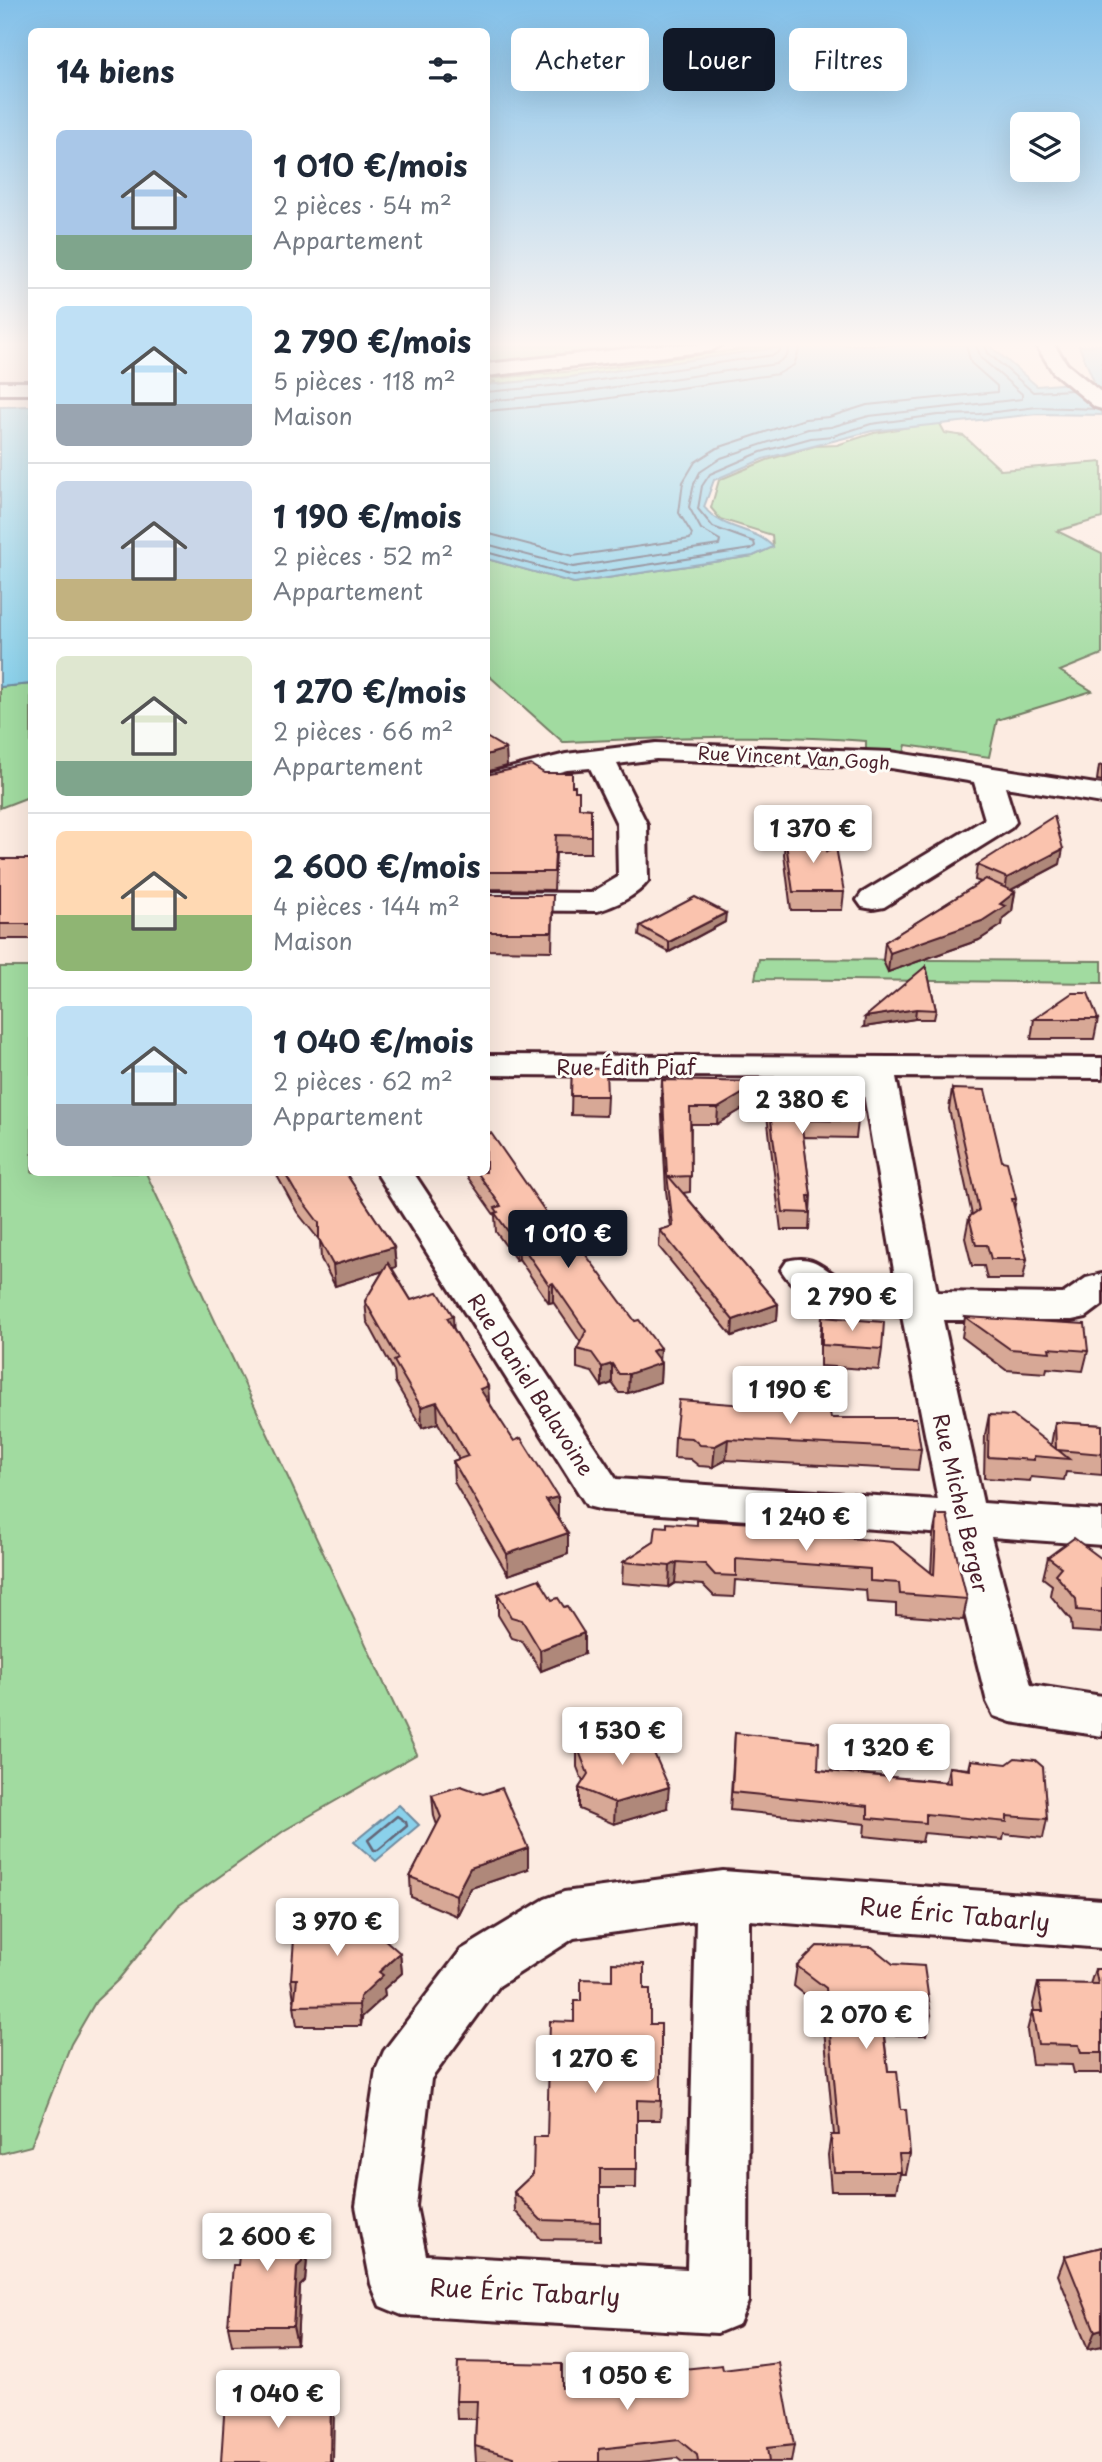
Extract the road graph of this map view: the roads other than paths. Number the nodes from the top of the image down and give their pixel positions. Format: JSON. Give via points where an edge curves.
{"nodes":[{"id":1,"x":599,"y":757,"type":"junction"},
{"id":2,"x":987,"y":776,"type":"junction"},
{"id":3,"x":490,"y":782,"type":"edge"},
{"id":4,"x":1102,"y":794,"type":"edge"},
{"id":5,"x":873,"y":900,"type":"dead end"},
{"id":6,"x":490,"y":901,"type":"edge"},
{"id":7,"x":490,"y":1065,"type":"edge"},
{"id":8,"x":877,"y":1067,"type":"junction"},
{"id":9,"x":1102,"y":1068,"type":"edge"},
{"id":10,"x":397,"y":1176,"type":"edge"},
{"id":11,"x":801,"y":1270,"type":"dead end"},
{"id":12,"x":1100,"y":1287,"type":"dead end"},
{"id":13,"x":919,"y":1303,"type":"junction"},
{"id":14,"x":964,"y":1520,"type":"junction"},
{"id":15,"x":1102,"y":1528,"type":"edge"},
{"id":16,"x":1102,"y":1721,"type":"edge"},
{"id":17,"x":723,"y":1894,"type":"junction"},
{"id":18,"x":1102,"y":1924,"type":"edge"}],
"edges":[{"from":1,"to":2,"type":"street","name":"Rue Vincent Van Gogh","via":[[656,751],[891,760]]},
{"from":1,"to":3,"type":"street","name":"Rue Vincent Van Gogh"},
{"from":1,"to":6,"type":"street","via":[[632,824],[633,881],[597,902]]},
{"from":2,"to":4,"type":"street","name":"Rue Vincent Van Gogh"},
{"from":2,"to":5,"type":"street","via":[[1001,822]]},
{"from":7,"to":8,"type":"street","name":"Rue Édith Piaf"},
{"from":8,"to":9,"type":"street","name":"Rue Édith Piaf"},
{"from":8,"to":13,"type":"street","name":"Rue Michel Berger"},
{"from":10,"to":14,"type":"street","name":"Rue Daniel Balavoine","via":[[603,1494]]},
{"from":11,"to":13,"type":"street","via":[[839,1296]]},
{"from":12,"to":13,"type":"street","via":[[1072,1307],[959,1308]]},
{"from":13,"to":14,"type":"street","name":"Rue Michel Berger"},
{"from":14,"to":15,"type":"street","name":"Rue Daniel Balavoine"},
{"from":14,"to":16,"type":"street","name":"Rue Michel Berger","via":[[1011,1702]]},
{"from":17,"to":17,"type":"street","name":"Rue Éric Tabarly","via":[[564,1916],[480,1968],[404,2070],[386,2206],[402,2284],[717,2302]]},
{"from":17,"to":18,"type":"street","name":"Rue Éric Tabarly"}]}
